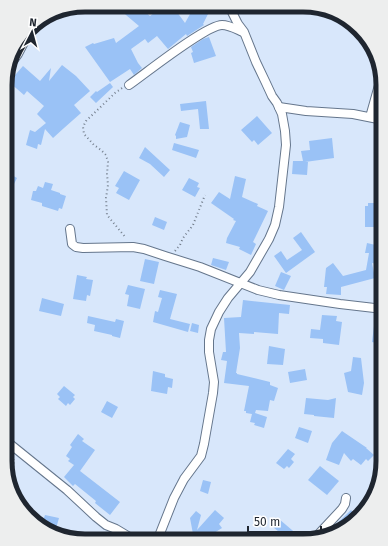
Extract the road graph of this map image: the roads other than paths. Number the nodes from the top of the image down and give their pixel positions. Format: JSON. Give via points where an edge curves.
{"nodes":[{"id":1,"x":232,"y":12,"type":"edge"},
{"id":2,"x":244,"y":32,"type":"junction"},
{"id":3,"x":129,"y":85,"type":"road end"},
{"id":4,"x":376,"y":98,"type":"edge"},
{"id":5,"x":279,"y":107,"type":"junction"},
{"id":6,"x":370,"y":117,"type":"junction"},
{"id":7,"x":376,"y":118,"type":"edge"},
{"id":8,"x":70,"y":229,"type":"dead end"},
{"id":9,"x":241,"y":283,"type":"junction"},
{"id":10,"x":376,"y":308,"type":"edge"},
{"id":11,"x":12,"y":446,"type":"edge"},
{"id":12,"x":346,"y":498,"type":"dead end"},
{"id":13,"x":321,"y":532,"type":"edge"},
{"id":14,"x":125,"y":534,"type":"edge"},
{"id":15,"x":159,"y":534,"type":"edge"}],
"edges":[{"from":1,"to":2,"type":"street"},
{"from":2,"to":3,"type":"street","via":[[223,25],[207,30]]},
{"from":2,"to":5,"type":"street","via":[[266,84]]},
{"from":4,"to":6,"type":"street"},
{"from":5,"to":6,"type":"street"},
{"from":5,"to":9,"type":"street","via":[[286,131],[279,207],[269,239]]},
{"from":6,"to":7,"type":"street"},
{"from":8,"to":9,"type":"street","via":[[72,244],[76,246],[144,249]]},
{"from":9,"to":10,"type":"street","via":[[279,295]]},
{"from":9,"to":15,"type":"street","via":[[228,298],[211,328],[209,352],[214,382],[201,456],[177,491]]},
{"from":11,"to":14,"type":"street","via":[[106,525]]},
{"from":12,"to":13,"type":"street","via":[[342,509]]}]}
